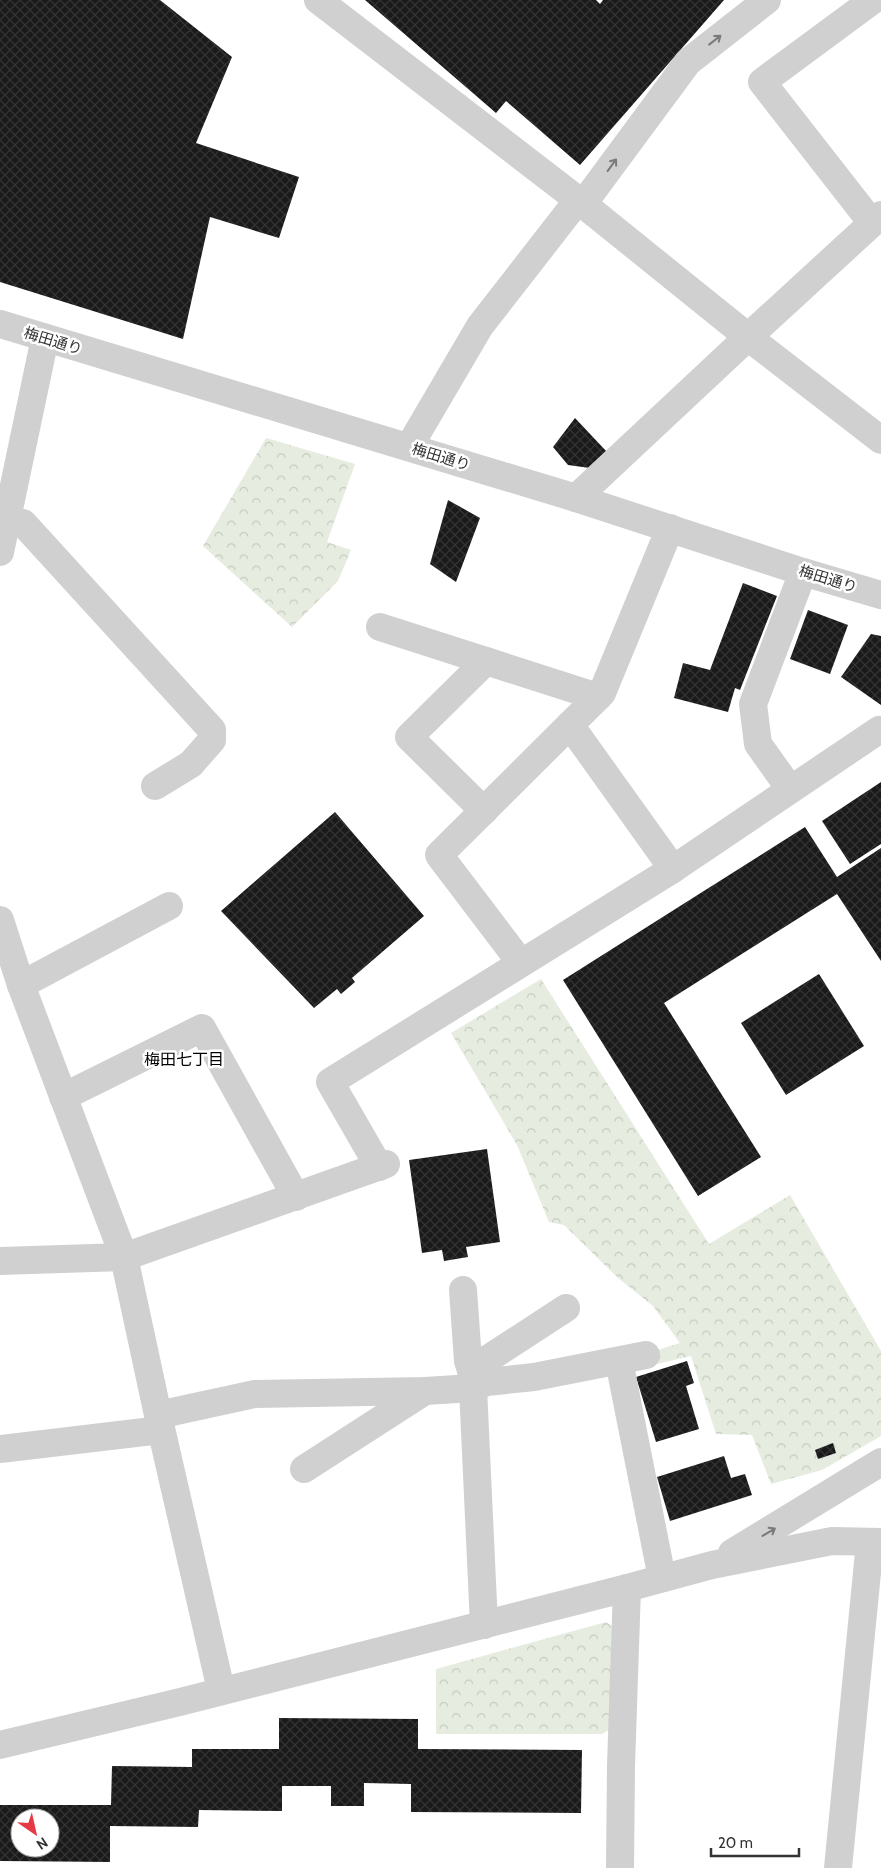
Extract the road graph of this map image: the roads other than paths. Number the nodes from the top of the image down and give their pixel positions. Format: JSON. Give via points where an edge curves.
{"nodes":[{"id":1,"x":318,"y":0,"type":"edge"},
{"id":2,"x":767,"y":0,"type":"edge"},
{"id":3,"x":873,"y":0,"type":"edge"},
{"id":4,"x":580,"y":202,"type":"junction"},
{"id":5,"x":876,"y":219,"type":"edge"},
{"id":6,"x":0,"y":324,"type":"edge"},
{"id":7,"x":748,"y":337,"type":"junction"},
{"id":8,"x":45,"y":338,"type":"junction"},
{"id":9,"x":881,"y":440,"type":"edge"},
{"id":10,"x":409,"y":447,"type":"junction"},
{"id":11,"x":576,"y":498,"type":"junction"},
{"id":12,"x":7,"y":520,"type":"junction"},
{"id":13,"x":670,"y":528,"type":"junction"},
{"id":14,"x":0,"y":552,"type":"edge"},
{"id":15,"x":803,"y":572,"type":"junction"},
{"id":16,"x":881,"y":595,"type":"edge"},
{"id":17,"x":380,"y":626,"type":"dead end"},
{"id":18,"x":486,"y":661,"type":"junction"},
{"id":19,"x":598,"y":697,"type":"junction"},
{"id":20,"x":570,"y":725,"type":"junction"},
{"id":21,"x":881,"y":731,"type":"edge"},
{"id":22,"x":155,"y":786,"type":"dead end"},
{"id":23,"x":790,"y":789,"type":"junction"},
{"id":24,"x":484,"y":811,"type":"junction"},
{"id":25,"x":673,"y":869,"type":"junction"},
{"id":26,"x":169,"y":906,"type":"dead end"},
{"id":27,"x":0,"y":920,"type":"edge"},
{"id":28,"x":522,"y":962,"type":"junction"},
{"id":29,"x":21,"y":985,"type":"junction"},
{"id":30,"x":63,"y":1098,"type":"junction"},
{"id":31,"x":296,"y":1197,"type":"junction"},
{"id":32,"x":124,"y":1257,"type":"junction"},
{"id":33,"x":0,"y":1261,"type":"edge"},
{"id":34,"x":463,"y":1290,"type":"dead end"},
{"id":35,"x":566,"y":1308,"type":"dead end"},
{"id":36,"x":646,"y":1355,"type":"dead end"},
{"id":37,"x":619,"y":1360,"type":"junction"},
{"id":38,"x":472,"y":1379,"type":"junction"},
{"id":39,"x":425,"y":1391,"type":"junction"},
{"id":40,"x":159,"y":1422,"type":"junction"},
{"id":41,"x":0,"y":1449,"type":"edge"},
{"id":42,"x":881,"y":1462,"type":"edge"},
{"id":43,"x":304,"y":1469,"type":"dead end"},
{"id":44,"x":822,"y":1499,"type":"junction"},
{"id":45,"x":832,"y":1541,"type":"junction"},
{"id":46,"x":875,"y":1542,"type":"edge"},
{"id":47,"x":712,"y":1566,"type":"junction"},
{"id":48,"x":662,"y":1578,"type":"junction"},
{"id":49,"x":628,"y":1588,"type":"junction"},
{"id":50,"x":484,"y":1624,"type":"junction"},
{"id":51,"x":221,"y":1690,"type":"junction"},
{"id":52,"x":0,"y":1745,"type":"edge"},
{"id":53,"x":620,"y":1868,"type":"edge"},
{"id":54,"x":838,"y":1868,"type":"edge"}],
"edges":[{"from":1,"to":4,"type":"street"},
{"from":4,"to":2,"type":"street","one_way":true,"via":[[688,62]]},
{"from":3,"to":5,"type":"street","via":[[762,82]]},
{"from":4,"to":7,"type":"street"},
{"from":4,"to":10,"type":"street","via":[[480,326]]},
{"from":5,"to":7,"type":"street"},
{"from":6,"to":8,"type":"street","name":"梅田通り"},
{"from":7,"to":9,"type":"street"},
{"from":7,"to":11,"type":"street"},
{"from":8,"to":10,"type":"street","name":"梅田通り"},
{"from":8,"to":12,"type":"street"},
{"from":10,"to":11,"type":"street","name":"梅田通り"},
{"from":11,"to":13,"type":"street","name":"梅田通り"},
{"from":12,"to":14,"type":"street"},
{"from":12,"to":22,"type":"street","via":[[23,523],[212,730],[212,740],[191,764]]},
{"from":13,"to":15,"type":"street","name":"梅田通り"},
{"from":13,"to":19,"type":"street","via":[[602,694]]},
{"from":15,"to":16,"type":"street","name":"梅田通り"},
{"from":15,"to":23,"type":"street","via":[[753,704],[758,744]]},
{"from":17,"to":18,"type":"street"},
{"from":18,"to":19,"type":"street"},
{"from":18,"to":24,"type":"street","via":[[409,737]]},
{"from":19,"to":20,"type":"street"},
{"from":20,"to":24,"type":"street"},
{"from":20,"to":25,"type":"street"},
{"from":21,"to":23,"type":"street"},
{"from":23,"to":25,"type":"street"},
{"from":24,"to":28,"type":"street","via":[[439,855]]},
{"from":25,"to":28,"type":"street"},
{"from":26,"to":29,"type":"street"},
{"from":27,"to":29,"type":"street"},
{"from":28,"to":31,"type":"street","via":[[330,1082],[383,1166]]},
{"from":29,"to":30,"type":"street"},
{"from":30,"to":31,"type":"street","via":[[202,1028]]},
{"from":30,"to":32,"type":"street"},
{"from":31,"to":32,"type":"street"},
{"from":32,"to":33,"type":"street"},
{"from":32,"to":40,"type":"street"},
{"from":34,"to":38,"type":"street"},
{"from":35,"to":38,"type":"street"},
{"from":36,"to":37,"type":"street"},
{"from":37,"to":38,"type":"street","via":[[534,1377],[487,1382]]},
{"from":37,"to":48,"type":"street"},
{"from":38,"to":39,"type":"street"},
{"from":38,"to":50,"type":"street"},
{"from":39,"to":40,"type":"street","via":[[255,1394]]},
{"from":39,"to":43,"type":"street"},
{"from":40,"to":41,"type":"street"},
{"from":40,"to":51,"type":"street"},
{"from":42,"to":44,"type":"street"},
{"from":44,"to":45,"type":"street","via":[[817,1510],[817,1522]]},
{"from":47,"to":44,"type":"street","one_way":true},
{"from":45,"to":46,"type":"street"},
{"from":45,"to":47,"type":"street"},
{"from":46,"to":54,"type":"street"},
{"from":47,"to":48,"type":"street"},
{"from":48,"to":49,"type":"street"},
{"from":49,"to":50,"type":"street"},
{"from":49,"to":53,"type":"street","via":[[620,1766]]},
{"from":50,"to":51,"type":"street"},
{"from":51,"to":52,"type":"street"}]}
